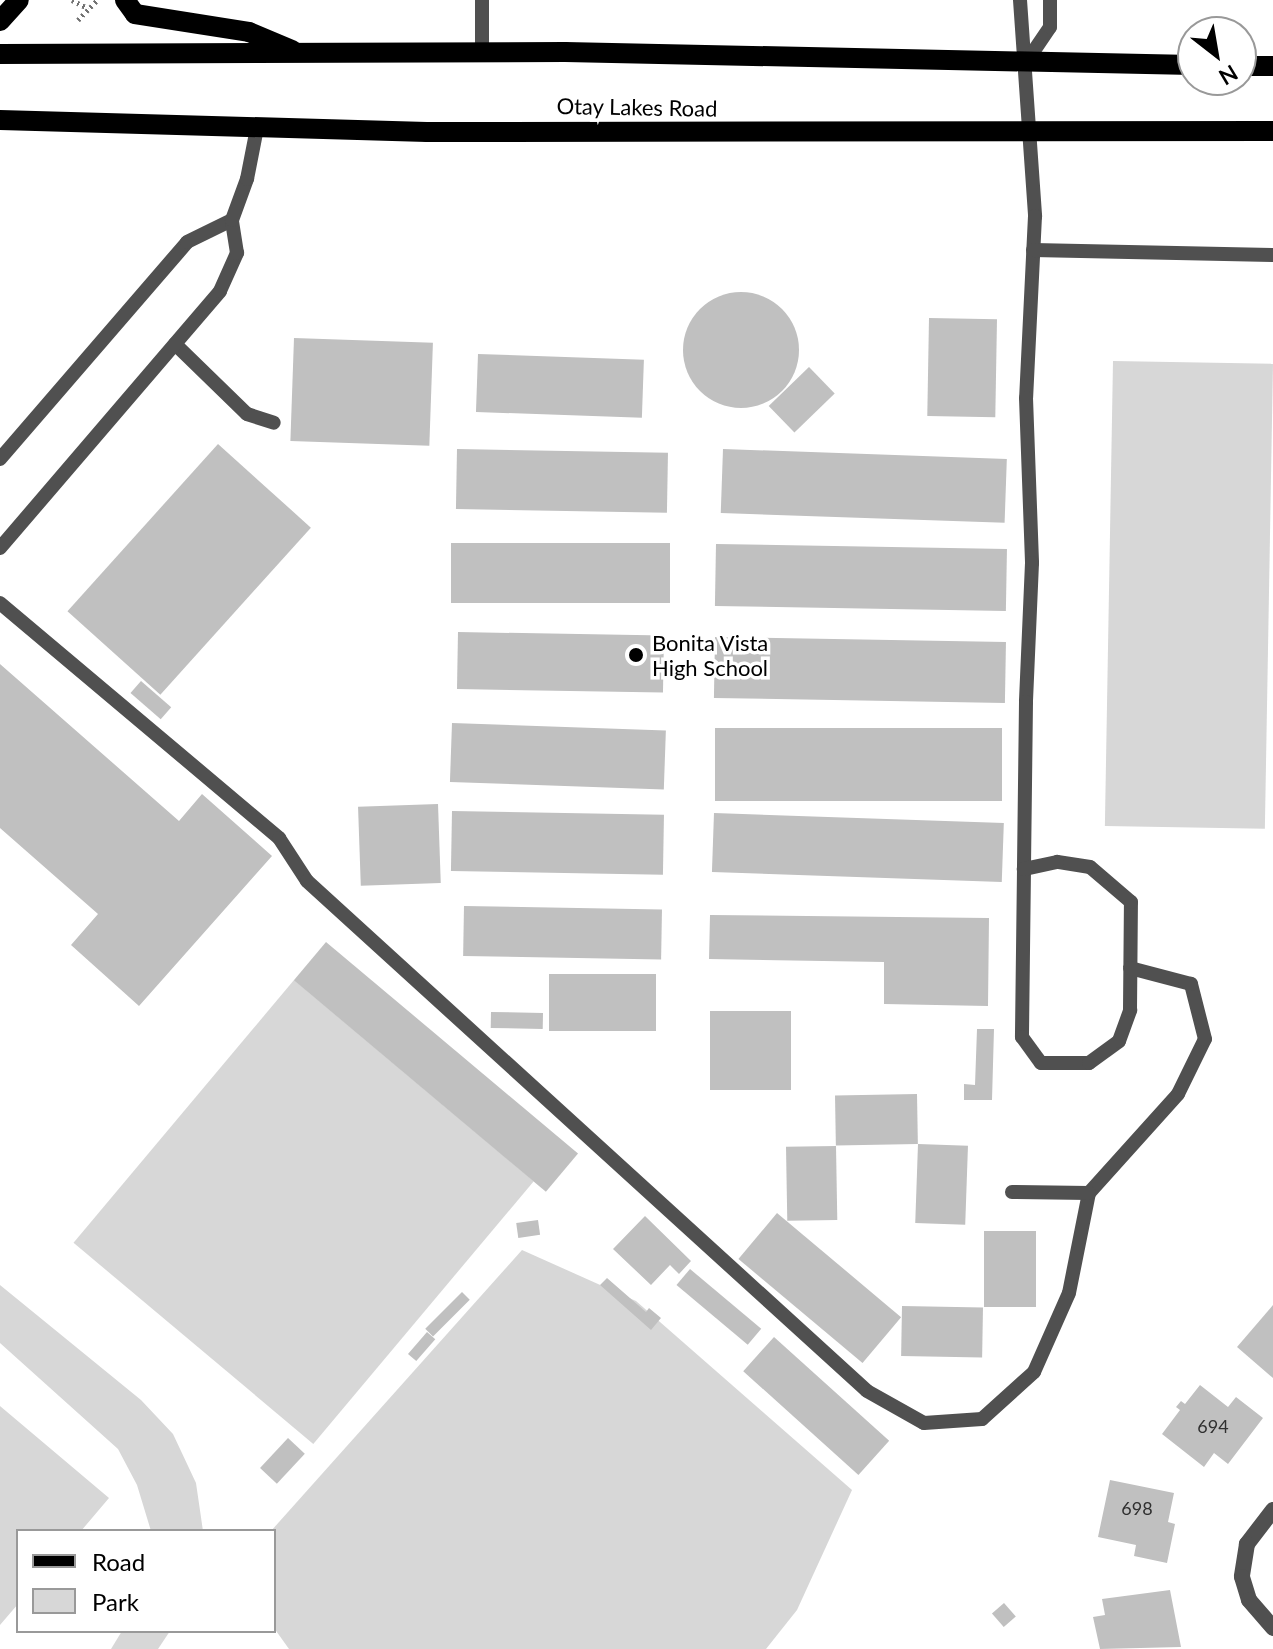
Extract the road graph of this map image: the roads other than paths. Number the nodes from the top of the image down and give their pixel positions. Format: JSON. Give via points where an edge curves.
{"nodes":[{"id":1,"x":19,"y":0,"type":"edge"},
{"id":2,"x":125,"y":0,"type":"edge"},
{"id":3,"x":482,"y":0,"type":"edge"},
{"id":4,"x":1020,"y":0,"type":"edge"},
{"id":5,"x":1050,"y":0,"type":"edge"},
{"id":6,"x":0,"y":21,"type":"edge"},
{"id":7,"x":482,"y":52,"type":"junction"},
{"id":8,"x":299,"y":53,"type":"junction"},
{"id":9,"x":0,"y":54,"type":"edge"},
{"id":10,"x":1027,"y":61,"type":"junction"},
{"id":11,"x":1177,"y":65,"type":"edge"},
{"id":12,"x":0,"y":120,"type":"edge"},
{"id":13,"x":257,"y":128,"type":"junction"},
{"id":14,"x":1031,"y":130,"type":"junction"},
{"id":15,"x":1273,"y":131,"type":"edge"},
{"id":16,"x":232,"y":220,"type":"junction"},
{"id":17,"x":1033,"y":250,"type":"junction"},
{"id":18,"x":1273,"y":255,"type":"edge"},
{"id":19,"x":175,"y":344,"type":"junction"},
{"id":20,"x":274,"y":423,"type":"dead end"},
{"id":21,"x":0,"y":459,"type":"edge"},
{"id":22,"x":0,"y":548,"type":"edge"},
{"id":23,"x":0,"y":603,"type":"edge"},
{"id":24,"x":1024,"y":869,"type":"junction"},
{"id":25,"x":1130,"y":968,"type":"junction"},
{"id":26,"x":1012,"y":1192,"type":"dead end"},
{"id":27,"x":1089,"y":1193,"type":"junction"},
{"id":28,"x":1273,"y":1510,"type":"edge"},
{"id":29,"x":1273,"y":1628,"type":"edge"}],
"edges":[{"from":1,"to":6,"type":"main road"},
{"from":2,"to":8,"type":"main road","via":[[135,14],[249,32]]},
{"from":3,"to":7,"type":"lane"},
{"from":4,"to":10,"type":"lane"},
{"from":5,"to":10,"type":"lane","via":[[1050,27]]},
{"from":7,"to":8,"type":"main road"},
{"from":7,"to":10,"type":"main road"},
{"from":8,"to":9,"type":"main road"},
{"from":10,"to":11,"type":"main road"},
{"from":10,"to":14,"type":"lane"},
{"from":12,"to":13,"type":"main road","name":"Otay Lakes Road"},
{"from":13,"to":14,"type":"main road","name":"Otay Lakes Road"},
{"from":13,"to":16,"type":"lane"},
{"from":14,"to":15,"type":"main road","name":"Otay Lakes Road"},
{"from":14,"to":17,"type":"lane"},
{"from":16,"to":19,"type":"lane","via":[[237,253],[220,291]]},
{"from":16,"to":21,"type":"lane","via":[[187,242]]},
{"from":17,"to":18,"type":"lane"},
{"from":17,"to":24,"type":"lane","via":[[1026,398],[1032,563]]},
{"from":19,"to":20,"type":"lane","via":[[247,414]]},
{"from":19,"to":22,"type":"lane"},
{"from":23,"to":27,"type":"lane","via":[[279,838],[307,881],[867,1391],[924,1423],[982,1419],[1034,1372],[1069,1293]]},
{"from":24,"to":25,"type":"lane","via":[[1057,862],[1090,867],[1114,883],[1131,902]]},
{"from":24,"to":25,"type":"lane","via":[[1022,1037],[1041,1063],[1089,1063],[1119,1041],[1130,1010]]},
{"from":25,"to":27,"type":"lane","via":[[1191,984],[1205,1039],[1178,1094]]},
{"from":26,"to":27,"type":"lane"},
{"from":28,"to":29,"type":"street","via":[[1247,1544],[1242,1577],[1249,1600]]}]}
